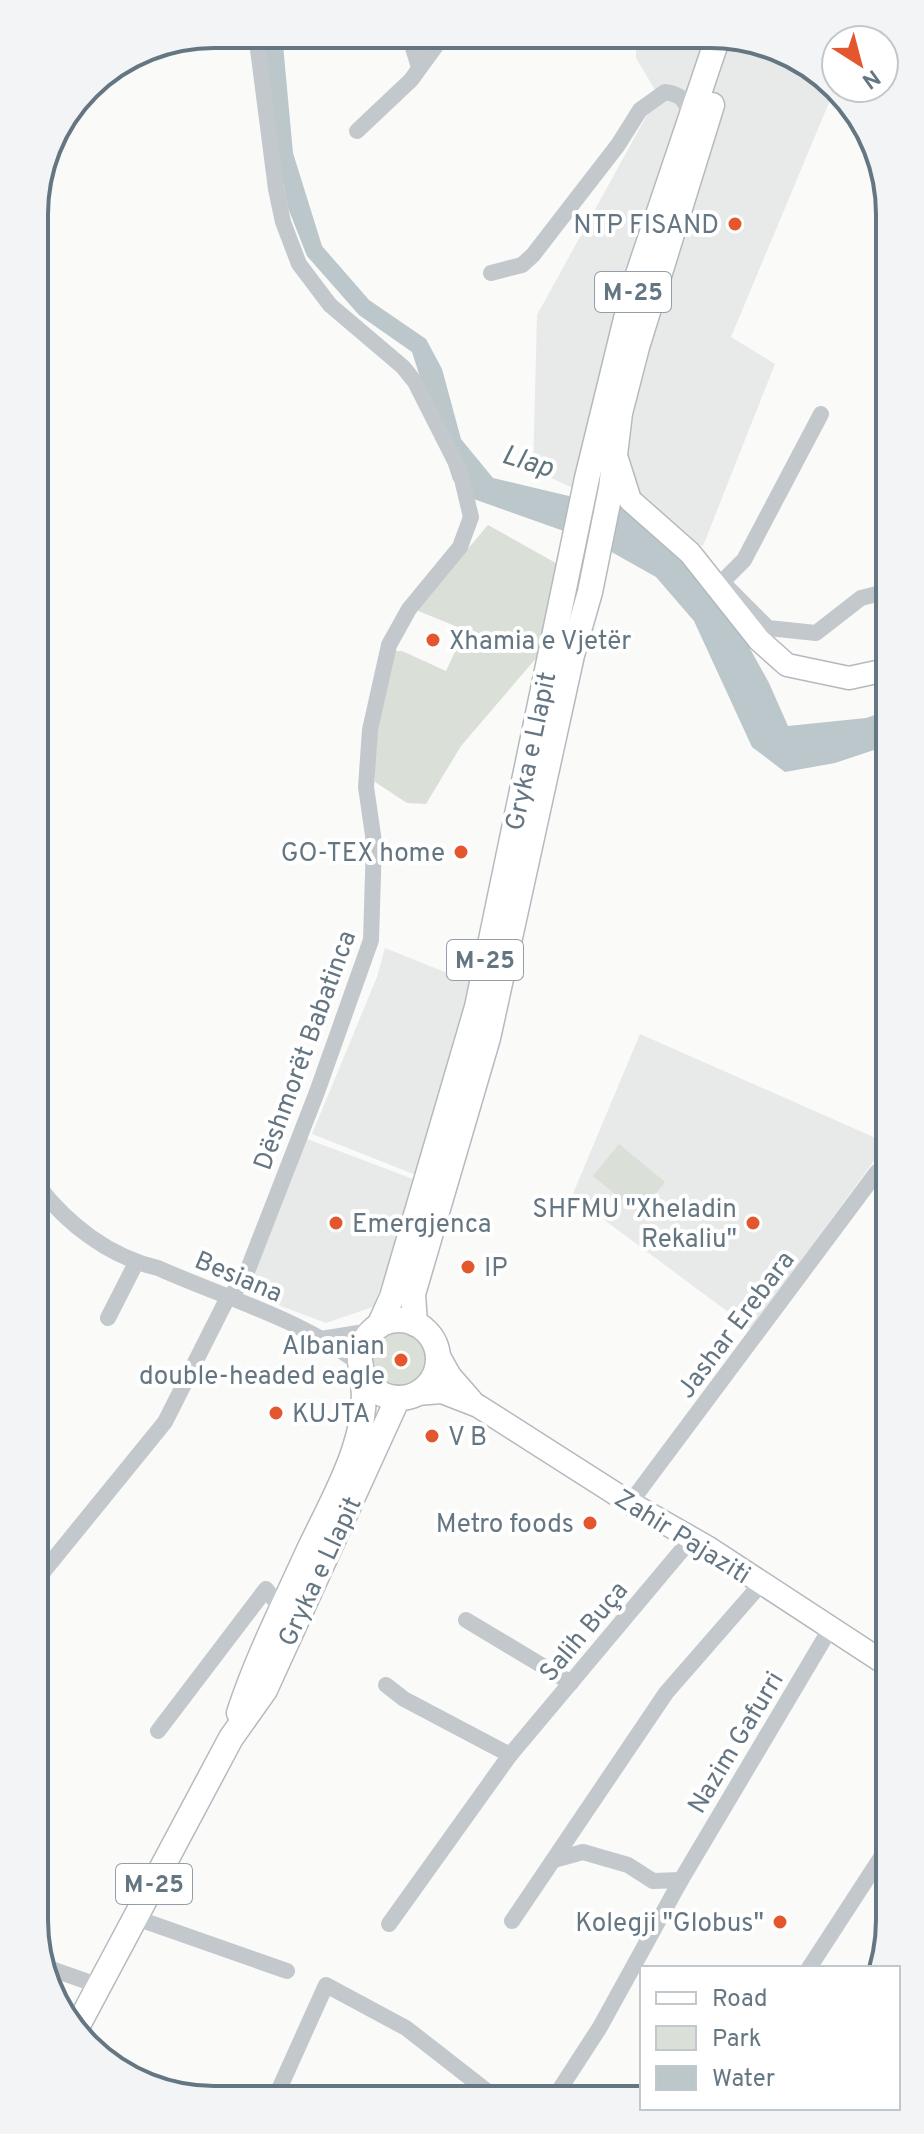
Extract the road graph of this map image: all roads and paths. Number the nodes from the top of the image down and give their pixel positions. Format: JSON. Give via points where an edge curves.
{"nodes":[{"id":1,"x":258,"y":48,"type":"edge"},
{"id":2,"x":413,"y":48,"type":"edge"},
{"id":3,"x":434,"y":48,"type":"edge"},
{"id":4,"x":723,"y":49,"type":"edge"},
{"id":5,"x":419,"y":67,"type":"junction"},
{"id":6,"x":697,"y":116,"type":"junction"},
{"id":7,"x":357,"y":131,"type":"dead end"},
{"id":8,"x":491,"y":273,"type":"dead end"},
{"id":9,"x":821,"y":414,"type":"dead end"},
{"id":10,"x":618,"y":482,"type":"junction"},
{"id":11,"x":876,"y":594,"type":"edge"},
{"id":12,"x":876,"y":672,"type":"edge"},
{"id":13,"x":876,"y":1185,"type":"edge"},
{"id":14,"x":48,"y":1198,"type":"edge"},
{"id":15,"x":136,"y":1263,"type":"junction"},
{"id":16,"x":227,"y":1299,"type":"junction"},
{"id":17,"x":108,"y":1318,"type":"dead end"},
{"id":18,"x":415,"y":1324,"type":"junction"},
{"id":19,"x":375,"y":1328,"type":"junction"},
{"id":20,"x":321,"y":1339,"type":"junction"},
{"id":21,"x":437,"y":1353,"type":"junction"},
{"id":22,"x":361,"y":1369,"type":"junction"},
{"id":23,"x":407,"y":1396,"type":"junction"},
{"id":24,"x":478,"y":1406,"type":"junction"},
{"id":25,"x":630,"y":1503,"type":"junction"},
{"id":26,"x":692,"y":1538,"type":"junction"},
{"id":27,"x":48,"y":1566,"type":"edge"},
{"id":28,"x":761,"y":1584,"type":"junction"},
{"id":29,"x":281,"y":1609,"type":"junction"},
{"id":30,"x":466,"y":1620,"type":"dead end"},
{"id":31,"x":830,"y":1629,"type":"junction"},
{"id":32,"x":876,"y":1658,"type":"edge"},
{"id":33,"x":571,"y":1683,"type":"junction"},
{"id":34,"x":386,"y":1685,"type":"dead end"},
{"id":35,"x":158,"y":1731,"type":"dead end"},
{"id":36,"x":231,"y":1738,"type":"junction"},
{"id":37,"x":510,"y":1755,"type":"junction"},
{"id":38,"x":554,"y":1860,"type":"junction"},
{"id":39,"x":876,"y":1865,"type":"edge"},
{"id":40,"x":681,"y":1880,"type":"junction"},
{"id":41,"x":136,"y":1918,"type":"junction"},
{"id":42,"x":512,"y":1921,"type":"dead end"},
{"id":43,"x":390,"y":1922,"type":"dead end"},
{"id":44,"x":810,"y":1966,"type":"edge"},
{"id":45,"x":57,"y":1971,"type":"edge"},
{"id":46,"x":287,"y":1971,"type":"dead end"},
{"id":47,"x":100,"y":1986,"type":"junction"},
{"id":48,"x":81,"y":2020,"type":"edge"},
{"id":49,"x":281,"y":2086,"type":"edge"},
{"id":50,"x":475,"y":2086,"type":"edge"},
{"id":51,"x":562,"y":2086,"type":"edge"}],
"edges":[{"from":1,"to":16,"type":"street","name":"Dëshmorët Babatinca","via":[[276,189],[299,264],[330,305],[415,382],[460,471],[471,517],[460,547],[409,609],[389,645],[370,730],[366,787],[374,842],[374,926],[366,962],[243,1282]]},
{"from":2,"to":5,"type":"street"},
{"from":3,"to":5,"type":"street"},
{"from":4,"to":6,"type":"main road","name":"Gryka e Llapit","number":"M-25"},
{"from":5,"to":7,"type":"street"},
{"from":6,"to":8,"type":"street","via":[[676,94],[665,92],[640,110],[533,255],[522,265]]},
{"from":6,"to":10,"type":"main road","name":"Gryka e Llapit","number":"M-25","via":[[637,347],[615,450]]},
{"from":6,"to":19,"type":"main road","name":"Gryka e Llapit","number":"M-25","via":[[634,286],[563,587],[477,1007],[392,1297]]},
{"from":9,"to":11,"type":"street","via":[[744,560],[722,582],[768,628],[816,633],[861,598]]},
{"from":10,"to":12,"type":"main road","via":[[630,500],[690,553],[759,640],[787,665],[849,678]]},
{"from":10,"to":18,"type":"main road","name":"Gryka e Llapit","number":"M-25","via":[[572,655],[488,1038],[413,1294]]},
{"from":13,"to":25,"type":"street","name":"Jashar Erebara"},
{"from":14,"to":15,"type":"street","name":"Besiana","via":[[65,1219]]},
{"from":15,"to":16,"type":"street","name":"Besiana"},
{"from":15,"to":17,"type":"street"},
{"from":16,"to":20,"type":"street","name":"Besiana"},
{"from":16,"to":27,"type":"street","name":"Dëshmorët Babatinca","via":[[165,1422]]},
{"from":18,"to":19,"type":"main road","via":[[396,1320]]},
{"from":18,"to":21,"type":"main road","via":[[430,1335]]},
{"from":19,"to":20,"type":"street"},
{"from":19,"to":22,"type":"main road","number":"M-25","via":[[362,1347]]},
{"from":20,"to":22,"type":"street","name":"Besiana"},
{"from":21,"to":23,"type":"main road","number":"M-25","via":[[432,1380]]},
{"from":21,"to":24,"type":"main road","name":"Zahir Pajaziti"},
{"from":22,"to":23,"type":"main road","via":[[373,1388]]},
{"from":22,"to":29,"type":"main road","name":"Gryka e Llapit","number":"M-25","via":[[365,1400],[354,1450]]},
{"from":23,"to":24,"type":"main road","name":"Zahir Pajaziti","via":[[442,1392]]},
{"from":23,"to":36,"type":"main road","name":"Gryka e Llapit","number":"M-25","via":[[265,1690]]},
{"from":24,"to":25,"type":"main road","name":"Zahir Pajaziti"},
{"from":25,"to":26,"type":"main road","name":"Zahir Pajaziti"},
{"from":26,"to":28,"type":"main road","name":"Zahir Pajaziti"},
{"from":26,"to":33,"type":"street","name":"Salih Buça"},
{"from":28,"to":31,"type":"main road","name":"Zahir Pajaziti"},
{"from":28,"to":38,"type":"street","via":[[666,1693]]},
{"from":29,"to":35,"type":"street","name":"Gryka e Llapit","via":[[266,1589]]},
{"from":29,"to":36,"type":"main road","name":"Gryka e Llapit","number":"M-25","via":[[255,1664]]},
{"from":30,"to":33,"type":"street"},
{"from":31,"to":32,"type":"main road","name":"Zahir Pajaziti"},
{"from":31,"to":40,"type":"street","name":"Nazim Gafurri"},
{"from":33,"to":37,"type":"street","name":"Salih Buça"},
{"from":34,"to":37,"type":"street"},
{"from":36,"to":41,"type":"main road","name":"Gryka e Llapit","number":"M-25"},
{"from":37,"to":43,"type":"street","name":"Salih Buça"},
{"from":38,"to":40,"type":"street","via":[[583,1852],[628,1865],[653,1881]]},
{"from":38,"to":42,"type":"street"},
{"from":39,"to":44,"type":"street"},
{"from":40,"to":51,"type":"street","name":"Nazim Gafurri"},
{"from":41,"to":46,"type":"street"},
{"from":41,"to":47,"type":"main road","name":"Gryka e Llapit","number":"M-25"},
{"from":45,"to":47,"type":"street"},
{"from":47,"to":48,"type":"main road","name":"Gryka e Llapit","number":"M-25"},
{"from":49,"to":50,"type":"street","via":[[326,1985],[406,2028]]}]}
